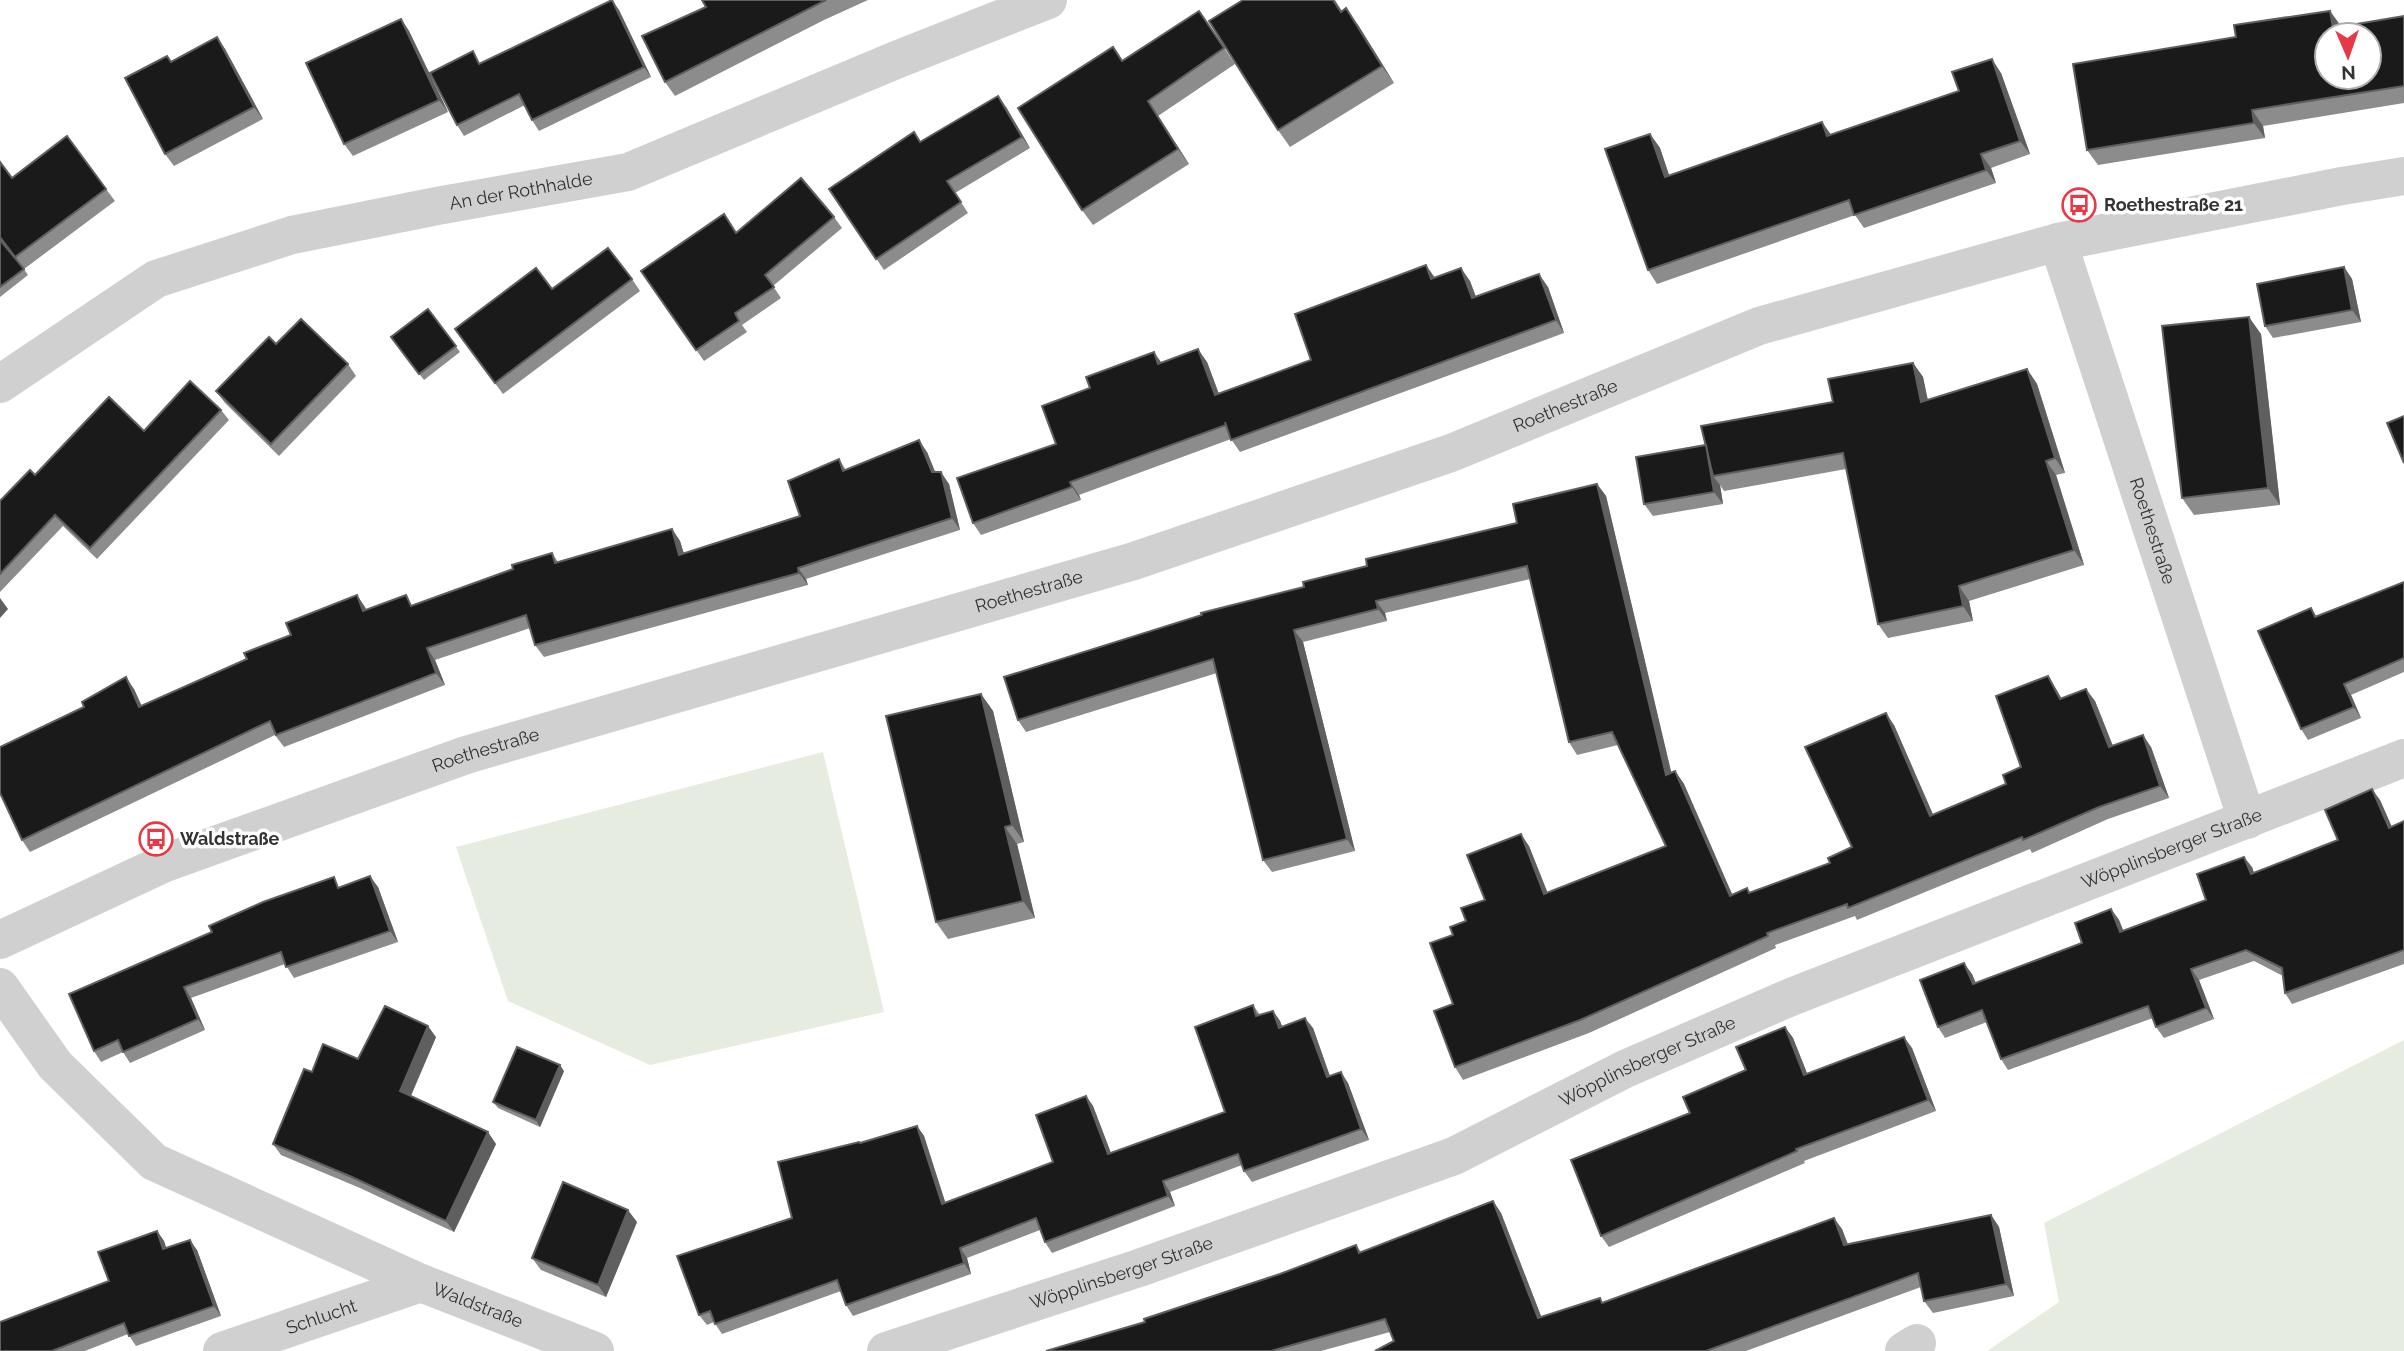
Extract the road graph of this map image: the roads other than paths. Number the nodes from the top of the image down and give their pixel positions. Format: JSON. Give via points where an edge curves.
{"nodes":[{"id":1,"x":1048,"y":0,"type":"edge"},
{"id":2,"x":2404,"y":176,"type":"edge"},
{"id":3,"x":2058,"y":242,"type":"junction"},
{"id":4,"x":0,"y":384,"type":"edge"},
{"id":5,"x":2404,"y":758,"type":"edge"},
{"id":6,"x":2247,"y":820,"type":"junction"},
{"id":7,"x":0,"y":940,"type":"edge"},
{"id":8,"x":0,"y":988,"type":"edge"},
{"id":9,"x":421,"y":1283,"type":"junction"},
{"id":10,"x":222,"y":1351,"type":"edge"},
{"id":11,"x":595,"y":1351,"type":"edge"},
{"id":12,"x":886,"y":1351,"type":"edge"}],
"edges":[{"from":1,"to":4,"type":"street","name":"An der Rothhalde","via":[[628,172],[292,235],[156,279]]},
{"from":2,"to":3,"type":"street","name":"Roethestraße"},
{"from":3,"to":6,"type":"street","name":"Roethestraße"},
{"from":3,"to":7,"type":"street","name":"Roethestraße","via":[[1759,326],[1451,453],[1134,561],[466,755],[165,863]]},
{"from":5,"to":6,"type":"street","name":"Wöpplinsberger Straße"},
{"from":6,"to":12,"type":"street","name":"Wöpplinsberger Straße","via":[[1791,997],[1625,1069],[1454,1156],[1139,1268]]},
{"from":8,"to":9,"type":"street","name":"Waldstraße","via":[[55,1065],[154,1162]]},
{"from":9,"to":10,"type":"street","name":"Schlucht"},
{"from":9,"to":11,"type":"street","name":"Waldstraße"}]}
